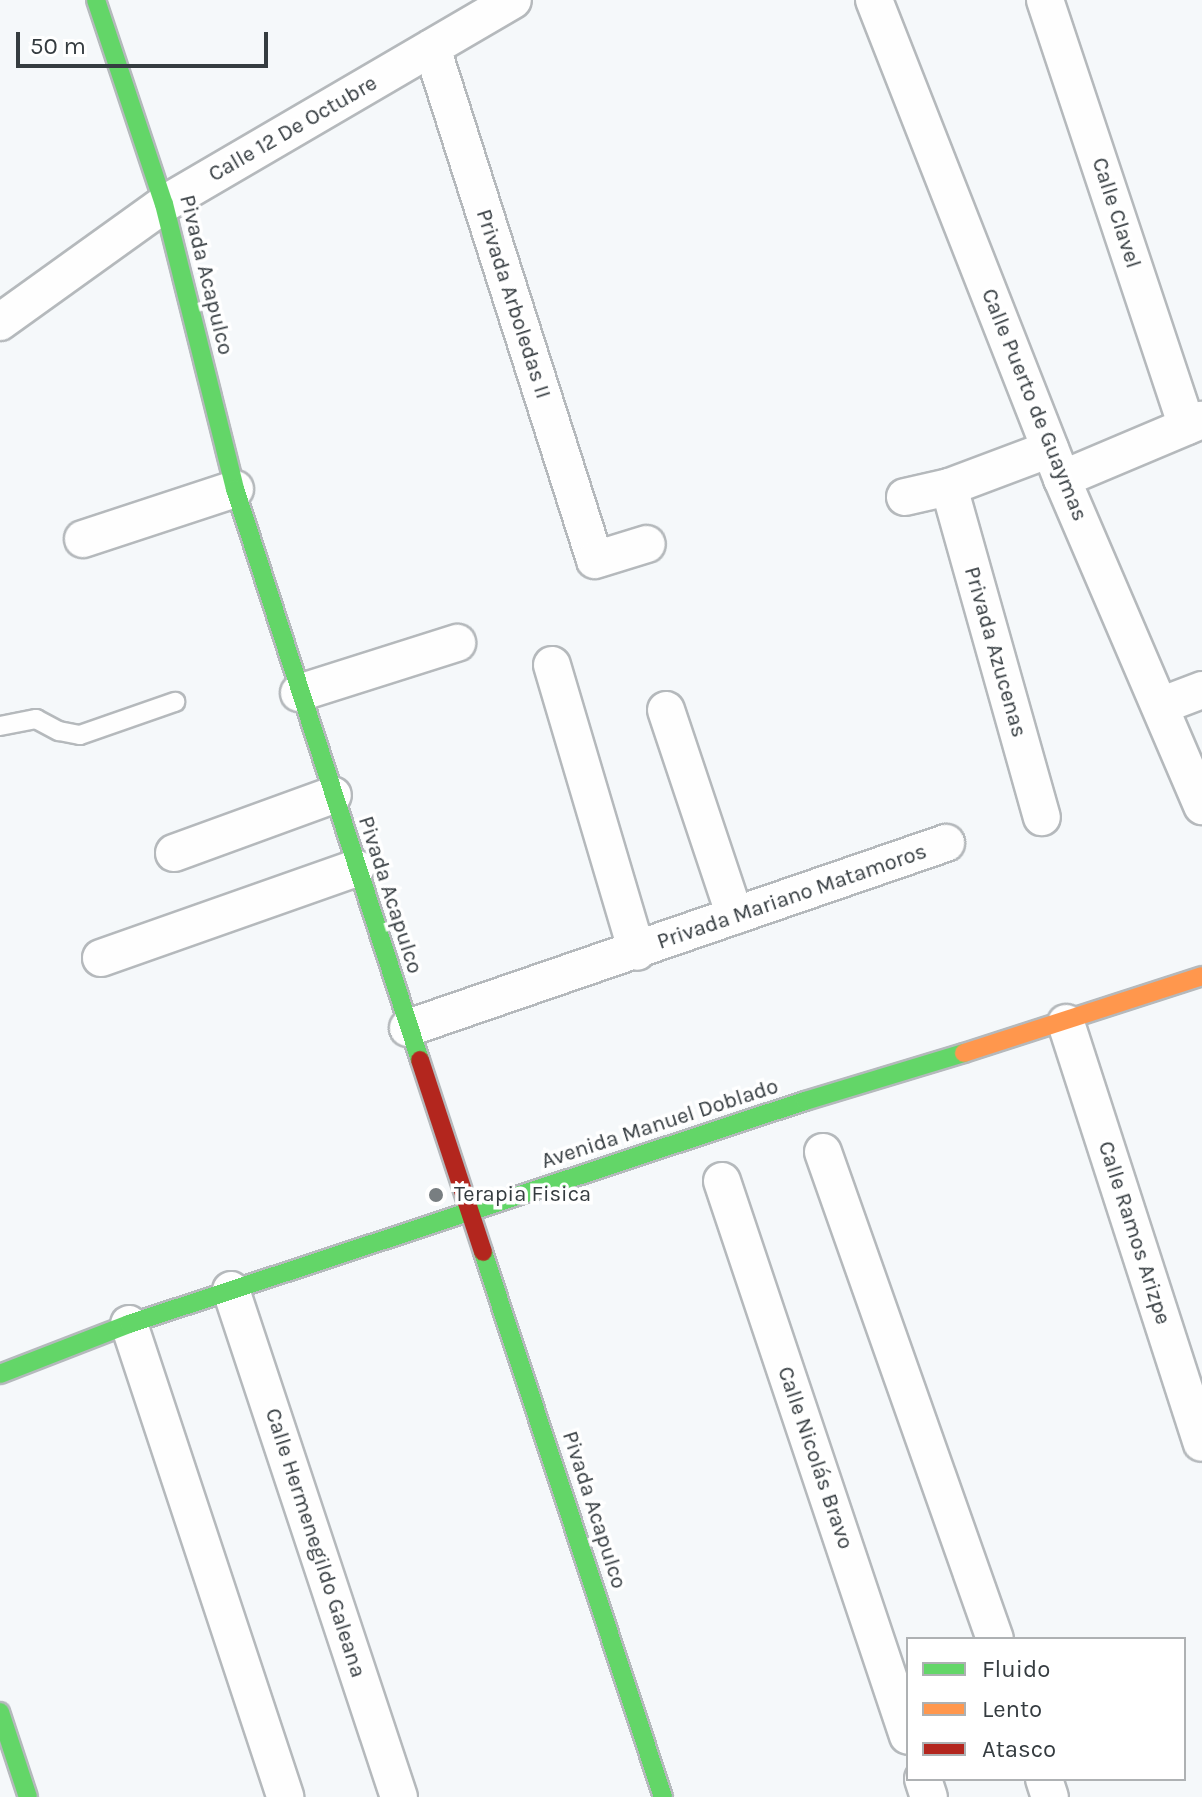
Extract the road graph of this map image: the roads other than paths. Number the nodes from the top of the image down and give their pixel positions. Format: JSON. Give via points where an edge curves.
{"nodes":[{"id":1,"x":96,"y":0,"type":"edge"},
{"id":2,"x":874,"y":0,"type":"edge"},
{"id":3,"x":1045,"y":0,"type":"edge"},
{"id":4,"x":510,"y":1,"type":"edge"},
{"id":5,"x":432,"y":48,"type":"junction"},
{"id":6,"x":164,"y":204,"type":"junction"},
{"id":7,"x":0,"y":322,"type":"edge"},
{"id":8,"x":1195,"y":423,"type":"edge"},
{"id":9,"x":1056,"y":464,"type":"junction"},
{"id":10,"x":949,"y":487,"type":"junction"},
{"id":11,"x":235,"y":489,"type":"junction"},
{"id":12,"x":905,"y":497,"type":"dead end"},
{"id":13,"x":83,"y":539,"type":"dead end"},
{"id":14,"x":647,"y":544,"type":"dead end"},
{"id":15,"x":457,"y":643,"type":"dead end"},
{"id":16,"x":552,"y":665,"type":"dead end"},
{"id":17,"x":1202,"y":690,"type":"edge"},
{"id":18,"x":299,"y":693,"type":"junction"},
{"id":19,"x":175,"y":702,"type":"dead end"},
{"id":20,"x":1160,"y":706,"type":"junction"},
{"id":21,"x":666,"y":710,"type":"dead end"},
{"id":22,"x":0,"y":726,"type":"edge"},
{"id":23,"x":333,"y":795,"type":"junction"},
{"id":24,"x":1202,"y":806,"type":"edge"},
{"id":25,"x":1042,"y":817,"type":"dead end"},
{"id":26,"x":946,"y":843,"type":"dead end"},
{"id":27,"x":174,"y":853,"type":"dead end"},
{"id":28,"x":356,"y":868,"type":"junction"},
{"id":29,"x":735,"y":916,"type":"junction"},
{"id":30,"x":637,"y":952,"type":"junction"},
{"id":31,"x":101,"y":958,"type":"dead end"},
{"id":32,"x":1202,"y":976,"type":"edge"},
{"id":33,"x":1066,"y":1023,"type":"junction"},
{"id":34,"x":408,"y":1028,"type":"junction"},
{"id":35,"x":823,"y":1152,"type":"dead end"},
{"id":36,"x":722,"y":1181,"type":"dead end"},
{"id":37,"x":471,"y":1211,"type":"junction"},
{"id":38,"x":231,"y":1290,"type":"junction"},
{"id":39,"x":129,"y":1324,"type":"junction"},
{"id":40,"x":0,"y":1374,"type":"edge"},
{"id":41,"x":1202,"y":1443,"type":"edge"},
{"id":42,"x":994,"y":1637,"type":"edge"},
{"id":43,"x":0,"y":1712,"type":"edge"},
{"id":44,"x":906,"y":1730,"type":"edge"},
{"id":45,"x":28,"y":1797,"type":"edge"},
{"id":46,"x":285,"y":1797,"type":"edge"},
{"id":47,"x":399,"y":1797,"type":"edge"},
{"id":48,"x":663,"y":1797,"type":"edge"}],
"edges":[{"from":1,"to":6,"type":"street","name":"Pivada Acapulco"},
{"from":2,"to":9,"type":"street","name":"Calle Puerto de Guaymas"},
{"from":3,"to":8,"type":"street","name":"Calle Clavel"},
{"from":4,"to":5,"type":"street","name":"Calle 12 De Octubre"},
{"from":5,"to":6,"type":"street","name":"Calle 12 De Octubre"},
{"from":5,"to":14,"type":"street","name":"Privada Arboledas II","via":[[595,560]]},
{"from":6,"to":7,"type":"street","name":"Calle 12 De Octubre"},
{"from":6,"to":11,"type":"street","name":"Pivada Acapulco"},
{"from":8,"to":9,"type":"street"},
{"from":9,"to":10,"type":"street"},
{"from":9,"to":20,"type":"street","name":"Calle Puerto de Guaymas"},
{"from":10,"to":12,"type":"street"},
{"from":10,"to":25,"type":"street","name":"Privada Azucenas"},
{"from":11,"to":13,"type":"street"},
{"from":11,"to":18,"type":"street","name":"Pivada Acapulco"},
{"from":15,"to":18,"type":"street"},
{"from":16,"to":30,"type":"street","name":"Privada Mariano Matamoros"},
{"from":17,"to":20,"type":"street"},
{"from":18,"to":23,"type":"street","name":"Pivada Acapulco"},
{"from":19,"to":22,"type":"lane","via":[[80,735],[36,719]]},
{"from":20,"to":24,"type":"street","name":"Calle Puerto de Guaymas"},
{"from":21,"to":29,"type":"street"},
{"from":23,"to":27,"type":"street"},
{"from":23,"to":28,"type":"street","name":"Pivada Acapulco"},
{"from":26,"to":29,"type":"street","name":"Privada Mariano Matamoros"},
{"from":28,"to":31,"type":"street"},
{"from":28,"to":34,"type":"street","name":"Pivada Acapulco"},
{"from":29,"to":30,"type":"street","name":"Privada Mariano Matamoros"},
{"from":30,"to":34,"type":"street","name":"Privada Mariano Matamoros"},
{"from":32,"to":33,"type":"street","name":"Avenida Manuel Doblado"},
{"from":33,"to":37,"type":"street","name":"Avenida Manuel Doblado","via":[[805,1101]]},
{"from":33,"to":41,"type":"street","name":"Calle Ramos Arizpe"},
{"from":34,"to":37,"type":"street","name":"Pivada Acapulco"},
{"from":35,"to":42,"type":"street"},
{"from":36,"to":44,"type":"street","name":"Calle Nicolás Bravo"},
{"from":37,"to":38,"type":"street","name":"Avenida Manuel Doblado"},
{"from":37,"to":48,"type":"street","name":"Pivada Acapulco"},
{"from":38,"to":39,"type":"street","name":"Avenida Manuel Doblado"},
{"from":38,"to":47,"type":"street","name":"Calle Hermenegildo Galeana"},
{"from":39,"to":40,"type":"street","name":"Avenida Manuel Doblado"},
{"from":39,"to":46,"type":"street"},
{"from":43,"to":45,"type":"street"}]}
